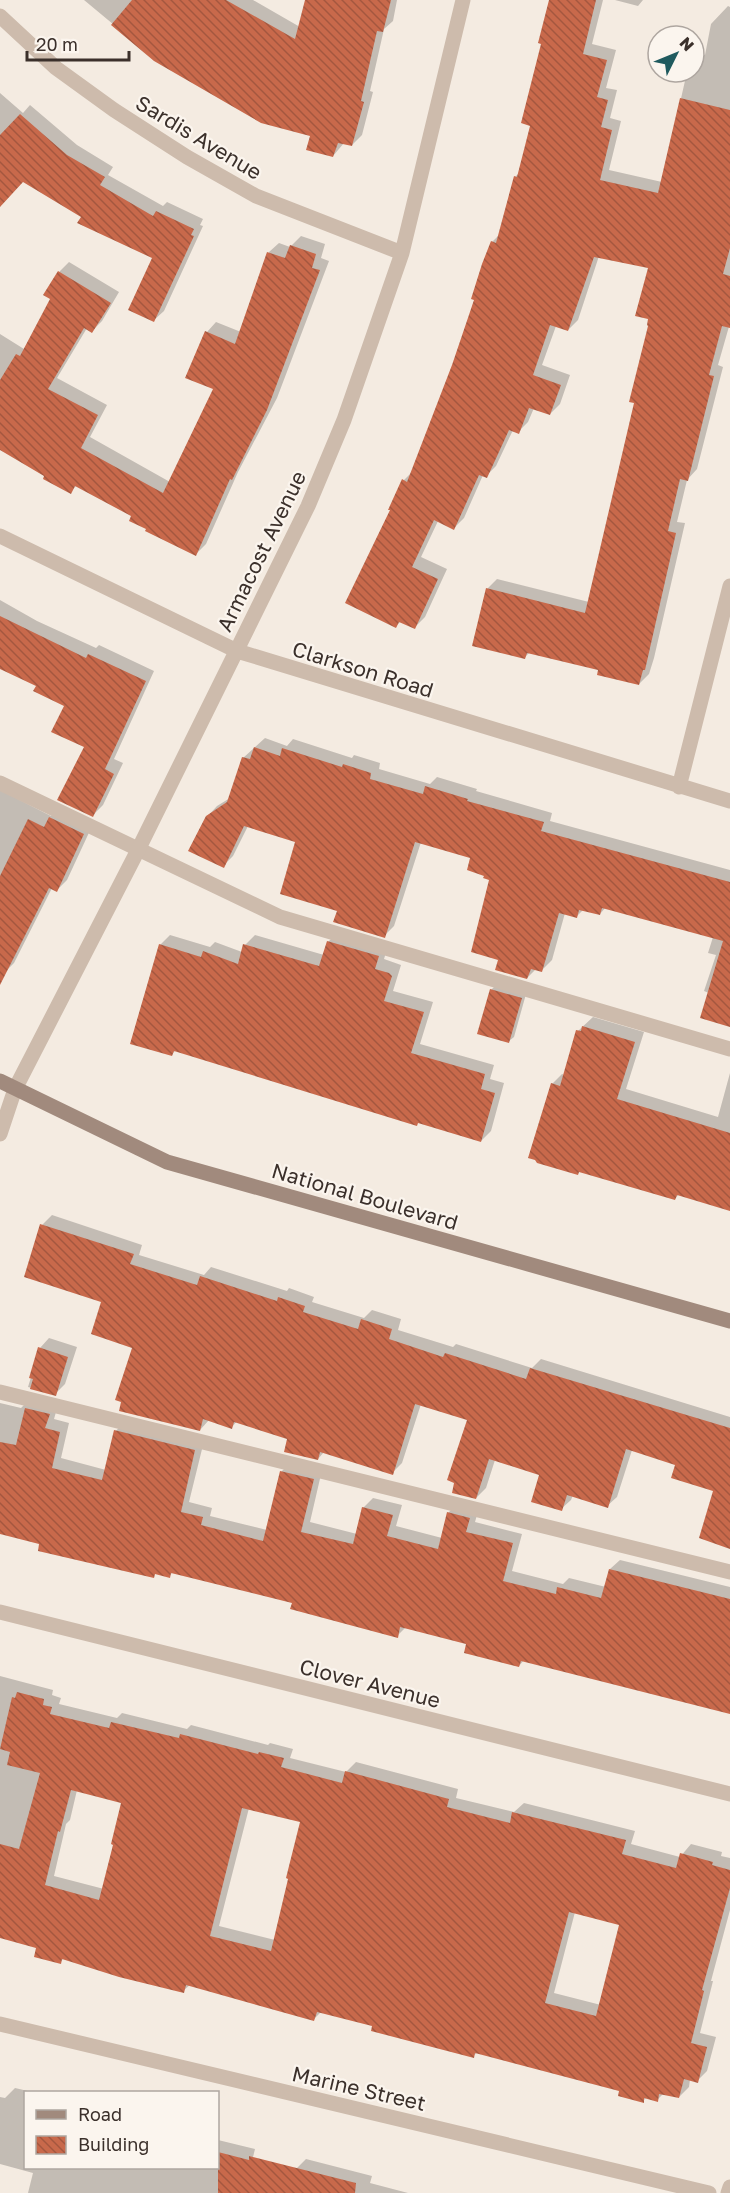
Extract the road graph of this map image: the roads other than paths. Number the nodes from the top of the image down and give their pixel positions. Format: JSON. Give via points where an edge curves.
{"nodes":[{"id":1,"x":463,"y":0,"type":"edge"},
{"id":2,"x":0,"y":15,"type":"edge"},
{"id":3,"x":402,"y":253,"type":"junction"},
{"id":4,"x":0,"y":536,"type":"edge"},
{"id":5,"x":730,"y":586,"type":"edge"},
{"id":6,"x":237,"y":651,"type":"junction"},
{"id":7,"x":0,"y":783,"type":"edge"},
{"id":8,"x":680,"y":787,"type":"junction"},
{"id":9,"x":730,"y":801,"type":"edge"},
{"id":10,"x":138,"y":850,"type":"junction"},
{"id":11,"x":730,"y":1049,"type":"edge"},
{"id":12,"x":0,"y":1081,"type":"edge"},
{"id":13,"x":15,"y":1089,"type":"junction"},
{"id":14,"x":0,"y":1134,"type":"edge"},
{"id":15,"x":730,"y":1322,"type":"edge"},
{"id":16,"x":0,"y":1392,"type":"edge"},
{"id":17,"x":730,"y":1572,"type":"edge"},
{"id":18,"x":0,"y":1612,"type":"edge"},
{"id":19,"x":730,"y":1794,"type":"edge"},
{"id":20,"x":0,"y":2024,"type":"edge"},
{"id":21,"x":730,"y":2187,"type":"edge"},
{"id":22,"x":709,"y":2193,"type":"edge"},
{"id":23,"x":728,"y":2193,"type":"edge"}],
"edges":[{"from":1,"to":3,"type":"street","name":"Armacost Avenue"},
{"from":2,"to":3,"type":"street","name":"Sardis Avenue","via":[[56,68],[187,157],[256,196]]},
{"from":3,"to":6,"type":"street","name":"Armacost Avenue","via":[[344,420],[313,495]]},
{"from":4,"to":6,"type":"street","name":"Clarkson Road"},
{"from":5,"to":8,"type":"street"},
{"from":6,"to":8,"type":"street","name":"Clarkson Road"},
{"from":6,"to":10,"type":"street","name":"Armacost Avenue"},
{"from":7,"to":10,"type":"street"},
{"from":8,"to":9,"type":"street","name":"Clarkson Road"},
{"from":10,"to":11,"type":"street","via":[[280,917]]},
{"from":10,"to":13,"type":"street","name":"Armacost Avenue"},
{"from":12,"to":13,"type":"main road","name":"National Boulevard"},
{"from":13,"to":14,"type":"street","name":"Armacost Avenue"},
{"from":13,"to":15,"type":"main road","name":"National Boulevard","via":[[167,1162]]},
{"from":16,"to":17,"type":"street"},
{"from":18,"to":19,"type":"street","name":"Clover Avenue"},
{"from":20,"to":22,"type":"street","name":"Marine Street"},
{"from":21,"to":23,"type":"street"}]}
